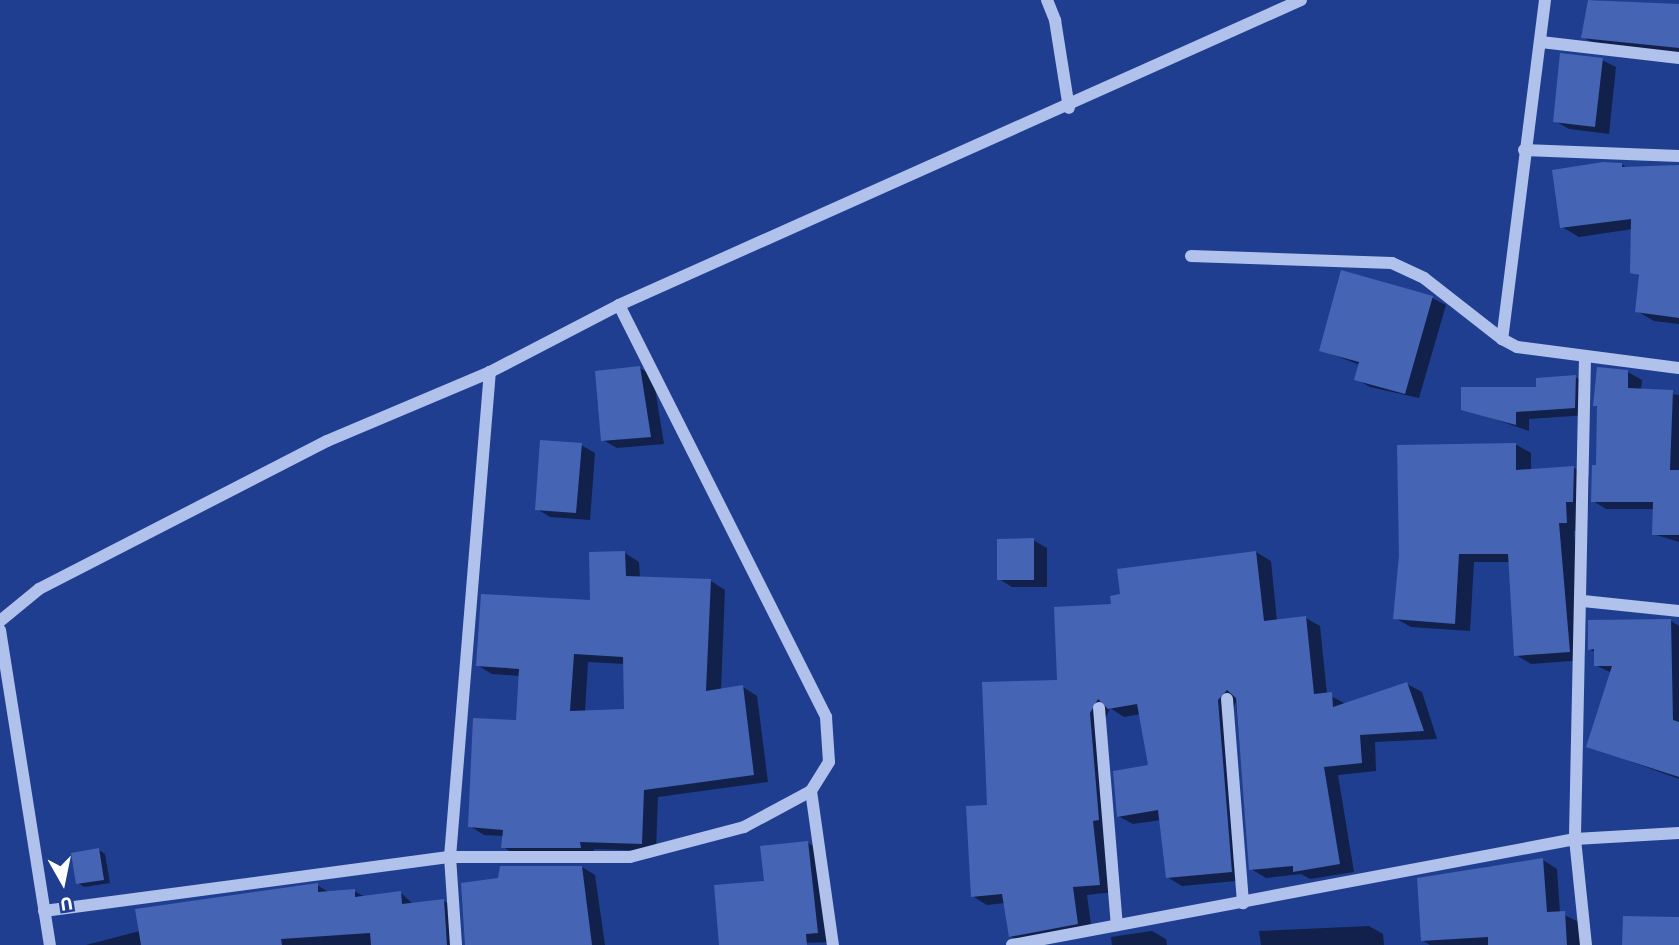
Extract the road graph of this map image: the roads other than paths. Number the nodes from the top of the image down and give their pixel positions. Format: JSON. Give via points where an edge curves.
{"nodes":[{"id":1,"x":1301,"y":0,"type":"edge"},
{"id":2,"x":1545,"y":0,"type":"edge"},
{"id":3,"x":1048,"y":2,"type":"edge"},
{"id":4,"x":1541,"y":42,"type":"junction"},
{"id":5,"x":1679,"y":58,"type":"edge"},
{"id":6,"x":1066,"y":109,"type":"junction"},
{"id":7,"x":1524,"y":150,"type":"junction"},
{"id":8,"x":1679,"y":156,"type":"edge"},
{"id":9,"x":1191,"y":256,"type":"dead end"},
{"id":10,"x":619,"y":305,"type":"junction"},
{"id":11,"x":1502,"y":339,"type":"junction"},
{"id":12,"x":1585,"y":358,"type":"junction"},
{"id":13,"x":1679,"y":368,"type":"edge"},
{"id":14,"x":490,"y":372,"type":"junction"},
{"id":15,"x":1583,"y":601,"type":"junction"},
{"id":16,"x":1679,"y":611,"type":"edge"},
{"id":17,"x":0,"y":621,"type":"edge"},
{"id":18,"x":0,"y":630,"type":"edge"},
{"id":19,"x":1227,"y":699,"type":"dead end"},
{"id":20,"x":1099,"y":708,"type":"dead end"},
{"id":21,"x":811,"y":791,"type":"junction"},
{"id":22,"x":1679,"y":833,"type":"edge"},
{"id":23,"x":1575,"y":839,"type":"junction"},
{"id":24,"x":450,"y":857,"type":"junction"},
{"id":25,"x":1243,"y":903,"type":"junction"},
{"id":26,"x":44,"y":911,"type":"junction"},
{"id":27,"x":1118,"y":925,"type":"junction"},
{"id":28,"x":50,"y":945,"type":"edge"},
{"id":29,"x":456,"y":945,"type":"edge"},
{"id":30,"x":833,"y":945,"type":"edge"},
{"id":31,"x":1012,"y":945,"type":"edge"},
{"id":32,"x":1586,"y":945,"type":"edge"}],
"edges":[{"from":1,"to":6,"type":"street"},
{"from":2,"to":4,"type":"street"},
{"from":3,"to":6,"type":"street"},
{"from":4,"to":5,"type":"street"},
{"from":4,"to":7,"type":"street"},
{"from":6,"to":10,"type":"street"},
{"from":7,"to":8,"type":"street"},
{"from":7,"to":11,"type":"street"},
{"from":9,"to":11,"type":"street","via":[[1392,263],[1424,278]]},
{"from":10,"to":14,"type":"street"},
{"from":10,"to":21,"type":"street","via":[[826,717],[830,761]]},
{"from":11,"to":12,"type":"street","via":[[1517,347]]},
{"from":12,"to":13,"type":"street"},
{"from":12,"to":15,"type":"street"},
{"from":14,"to":17,"type":"street","via":[[327,441],[38,589]]},
{"from":14,"to":24,"type":"street"},
{"from":15,"to":16,"type":"street"},
{"from":15,"to":23,"type":"street"},
{"from":18,"to":26,"type":"street"},
{"from":19,"to":25,"type":"street"},
{"from":20,"to":27,"type":"street"},
{"from":21,"to":24,"type":"street","via":[[744,827],[630,857]]},
{"from":21,"to":30,"type":"street"},
{"from":22,"to":23,"type":"street"},
{"from":23,"to":25,"type":"street"},
{"from":23,"to":32,"type":"street"},
{"from":24,"to":26,"type":"street"},
{"from":24,"to":29,"type":"street"},
{"from":25,"to":27,"type":"street"},
{"from":26,"to":28,"type":"street"},
{"from":27,"to":31,"type":"street"}]}
